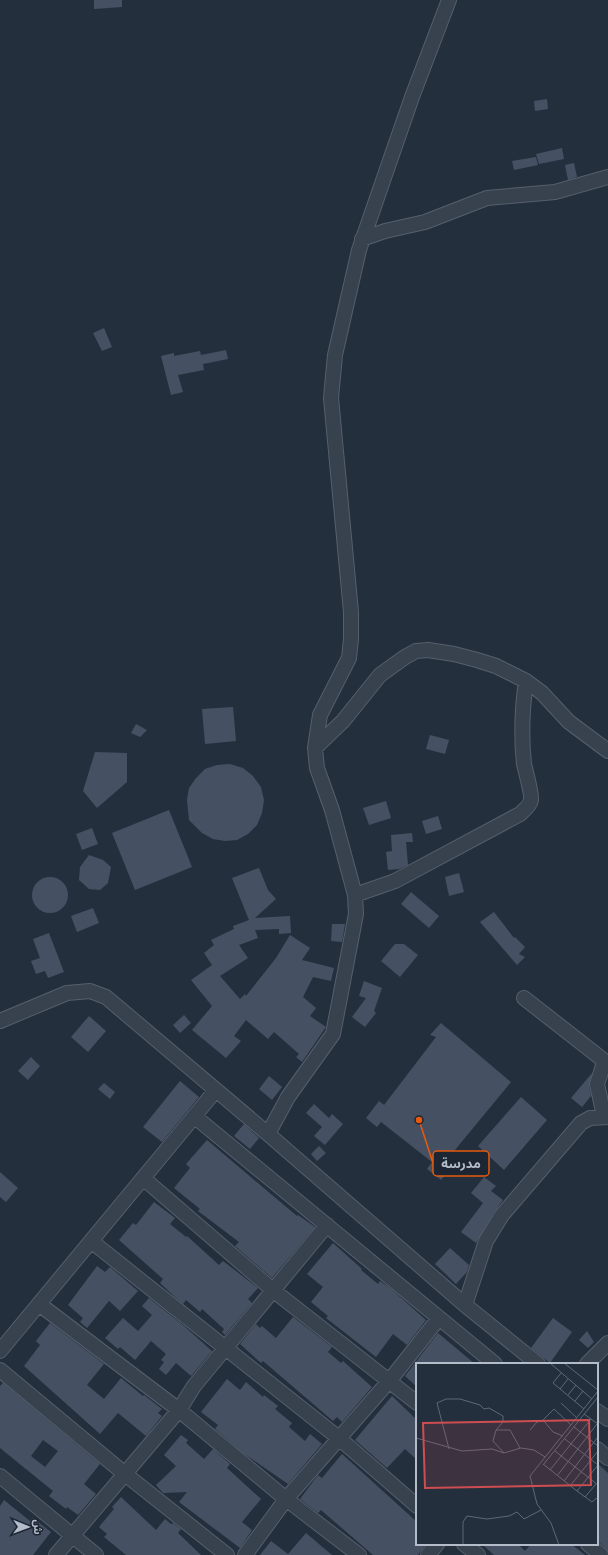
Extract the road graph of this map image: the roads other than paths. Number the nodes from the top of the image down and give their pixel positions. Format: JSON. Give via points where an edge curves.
{"nodes":[{"id":1,"x":450,"y":0,"type":"edge"},
{"id":2,"x":608,"y":177,"type":"edge"},
{"id":3,"x":362,"y":239,"type":"junction"},
{"id":4,"x":526,"y":681,"type":"junction"},
{"id":5,"x":315,"y":748,"type":"junction"},
{"id":6,"x":608,"y":751,"type":"edge"},
{"id":7,"x":355,"y":896,"type":"junction"},
{"id":8,"x":524,"y":998,"type":"dead end"},
{"id":9,"x":0,"y":1021,"type":"edge"},
{"id":10,"x":216,"y":1090,"type":"junction"},
{"id":11,"x":194,"y":1116,"type":"junction"},
{"id":12,"x":606,"y":1117,"type":"edge"},
{"id":13,"x":268,"y":1134,"type":"junction"},
{"id":14,"x":143,"y":1178,"type":"junction"},
{"id":15,"x":327,"y":1225,"type":"junction"},
{"id":16,"x":91,"y":1241,"type":"junction"},
{"id":17,"x":274,"y":1291,"type":"junction"},
{"id":18,"x":39,"y":1304,"type":"junction"},
{"id":19,"x":465,"y":1305,"type":"junction"},
{"id":20,"x":439,"y":1318,"type":"junction"},
{"id":21,"x":608,"y":1343,"type":"edge"},
{"id":22,"x":226,"y":1348,"type":"junction"},
{"id":23,"x":0,"y":1351,"type":"edge"},
{"id":24,"x":494,"y":1363,"type":"edge"},
{"id":25,"x":537,"y":1363,"type":"edge"},
{"id":26,"x":588,"y":1363,"type":"edge"},
{"id":27,"x":0,"y":1370,"type":"edge"},
{"id":28,"x":390,"y":1380,"type":"junction"},
{"id":29,"x":416,"y":1402,"type":"edge"},
{"id":30,"x":179,"y":1410,"type":"junction"},
{"id":31,"x":598,"y":1411,"type":"edge"},
{"id":32,"x":608,"y":1419,"type":"edge"},
{"id":33,"x":340,"y":1439,"type":"junction"},
{"id":34,"x":598,"y":1449,"type":"edge"},
{"id":35,"x":608,"y":1458,"type":"edge"},
{"id":36,"x":125,"y":1474,"type":"junction"},
{"id":37,"x":0,"y":1476,"type":"edge"},
{"id":38,"x":286,"y":1499,"type":"junction"},
{"id":39,"x":416,"y":1505,"type":"edge"},
{"id":40,"x":73,"y":1536,"type":"junction"},
{"id":41,"x":436,"y":1545,"type":"edge"},
{"id":42,"x":465,"y":1545,"type":"edge"},
{"id":43,"x":589,"y":1545,"type":"edge"},
{"id":44,"x":56,"y":1555,"type":"edge"},
{"id":45,"x":96,"y":1555,"type":"edge"},
{"id":46,"x":228,"y":1555,"type":"edge"},
{"id":47,"x":245,"y":1555,"type":"edge"},
{"id":48,"x":358,"y":1555,"type":"edge"},
{"id":49,"x":428,"y":1555,"type":"edge"},
{"id":50,"x":478,"y":1555,"type":"edge"},
{"id":51,"x":601,"y":1555,"type":"edge"}],
"edges":[{"from":1,"to":3,"type":"street","via":[[412,97]]},
{"from":2,"to":3,"type":"street","via":[[555,192],[486,198],[424,222],[385,230]]},
{"from":3,"to":5,"type":"street","via":[[341,323],[330,389],[351,612],[351,639],[348,658],[320,715]]},
{"from":4,"to":5,"type":"street","via":[[477,660],[441,651],[416,651],[380,675],[343,721]]},
{"from":4,"to":6,"type":"street","via":[[542,693],[569,722]]},
{"from":4,"to":7,"type":"street","via":[[522,738],[531,803],[520,814],[395,881]]},
{"from":5,"to":7,"type":"street","via":[[317,768],[332,810]]},
{"from":7,"to":13,"type":"street","via":[[355,920],[333,1034],[288,1097]]},
{"from":8,"to":12,"type":"street","via":[[602,1059],[602,1071],[597,1084]]},
{"from":9,"to":10,"type":"street","via":[[67,993],[83,990],[96,992],[106,997]]},
{"from":10,"to":11,"type":"street"},
{"from":10,"to":13,"type":"street"},
{"from":11,"to":14,"type":"street"},
{"from":11,"to":15,"type":"street"},
{"from":12,"to":19,"type":"street","via":[[590,1118],[581,1123],[502,1215],[486,1241]]},
{"from":13,"to":19,"type":"street"},
{"from":14,"to":16,"type":"street"},
{"from":14,"to":17,"type":"street"},
{"from":15,"to":17,"type":"street"},
{"from":15,"to":20,"type":"street"},
{"from":16,"to":18,"type":"street"},
{"from":16,"to":22,"type":"street"},
{"from":17,"to":22,"type":"street"},
{"from":17,"to":28,"type":"street"},
{"from":18,"to":23,"type":"street"},
{"from":18,"to":30,"type":"street"},
{"from":19,"to":25,"type":"street"},
{"from":20,"to":24,"type":"street"},
{"from":20,"to":28,"type":"street"},
{"from":21,"to":26,"type":"street"},
{"from":22,"to":30,"type":"street","via":[[194,1386]]},
{"from":22,"to":33,"type":"street"},
{"from":27,"to":36,"type":"street"},
{"from":28,"to":29,"type":"street"},
{"from":28,"to":33,"type":"street"},
{"from":30,"to":36,"type":"street"},
{"from":30,"to":38,"type":"street"},
{"from":31,"to":32,"type":"street"},
{"from":33,"to":38,"type":"street"},
{"from":33,"to":39,"type":"street"},
{"from":34,"to":35,"type":"street"},
{"from":36,"to":40,"type":"street"},
{"from":36,"to":46,"type":"street"},
{"from":37,"to":40,"type":"street"},
{"from":38,"to":47,"type":"street"},
{"from":38,"to":48,"type":"street"},
{"from":40,"to":44,"type":"street"},
{"from":40,"to":45,"type":"street"},
{"from":41,"to":49,"type":"street"},
{"from":42,"to":50,"type":"street"},
{"from":43,"to":51,"type":"street"}]}
